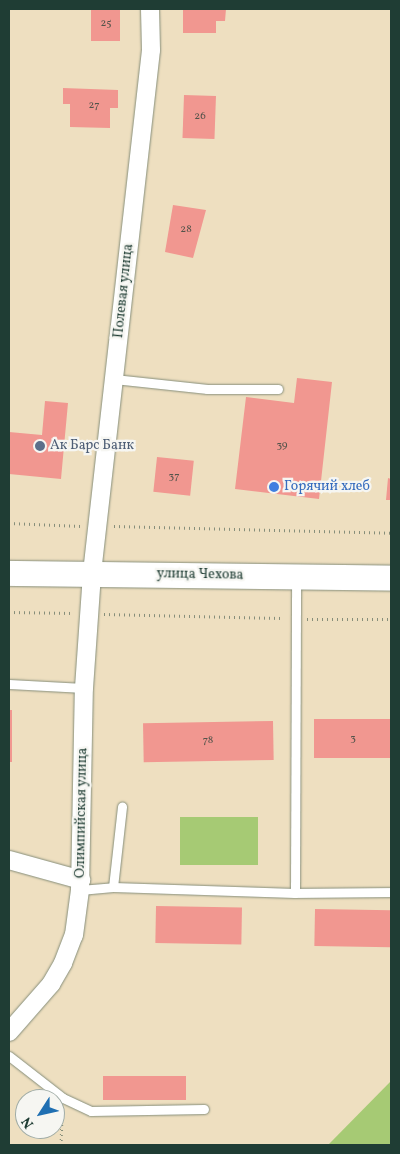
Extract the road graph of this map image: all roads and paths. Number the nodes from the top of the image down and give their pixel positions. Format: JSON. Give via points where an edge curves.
{"nodes":[{"id":1,"x":150,"y":9,"type":"edge"},
{"id":2,"x":114,"y":379,"type":"junction"},
{"id":3,"x":278,"y":389,"type":"dead end"},
{"id":4,"x":9,"y":523,"type":"edge"},
{"id":5,"x":97,"y":526,"type":"junction"},
{"id":6,"x":391,"y":533,"type":"edge"},
{"id":7,"x":9,"y":573,"type":"edge"},
{"id":8,"x":92,"y":573,"type":"junction"},
{"id":9,"x":296,"y":576,"type":"junction"},
{"id":10,"x":391,"y":578,"type":"edge"},
{"id":11,"x":9,"y":612,"type":"edge"},
{"id":12,"x":89,"y":613,"type":"junction"},
{"id":13,"x":295,"y":619,"type":"junction"},
{"id":14,"x":391,"y":619,"type":"edge"},
{"id":15,"x":9,"y":684,"type":"edge"},
{"id":16,"x":84,"y":688,"type":"junction"},
{"id":17,"x":122,"y":807,"type":"dead end"},
{"id":18,"x":9,"y":860,"type":"edge"},
{"id":19,"x":81,"y":885,"type":"junction"},
{"id":20,"x":114,"y":887,"type":"junction"},
{"id":21,"x":391,"y":892,"type":"edge"},
{"id":22,"x":295,"y":893,"type":"junction"},
{"id":23,"x":9,"y":1032,"type":"edge"},
{"id":24,"x":9,"y":1056,"type":"edge"},
{"id":25,"x":51,"y":1089,"type":"edge"},
{"id":26,"x":65,"y":1099,"type":"edge"},
{"id":27,"x":204,"y":1109,"type":"dead end"}],
"edges":[{"from":1,"to":2,"type":"street","name":"Полевая улица","via":[[151,50]]},
{"from":2,"to":3,"type":"lane","via":[[207,389]]},
{"from":2,"to":5,"type":"street","name":"Полевая улица"},
{"from":4,"to":5,"type":"path"},
{"from":5,"to":6,"type":"path"},
{"from":5,"to":8,"type":"street","name":"Полевая улица"},
{"from":7,"to":8,"type":"street","name":"улица Чехова"},
{"from":8,"to":9,"type":"street","name":"улица Чехова"},
{"from":8,"to":12,"type":"street","name":"Олимпийская улица"},
{"from":9,"to":10,"type":"street","name":"улица Чехова"},
{"from":9,"to":13,"type":"lane"},
{"from":11,"to":12,"type":"path"},
{"from":12,"to":13,"type":"path"},
{"from":12,"to":16,"type":"street","name":"Олимпийская улица"},
{"from":13,"to":14,"type":"path"},
{"from":13,"to":22,"type":"lane"},
{"from":15,"to":16,"type":"lane"},
{"from":16,"to":19,"type":"street","name":"Олимпийская улица"},
{"from":17,"to":20,"type":"lane"},
{"from":18,"to":19,"type":"street"},
{"from":19,"to":20,"type":"lane"},
{"from":19,"to":23,"type":"street","name":"Олимпийская улица","via":[[74,935],[64,963],[52,984]]},
{"from":20,"to":22,"type":"lane"},
{"from":21,"to":22,"type":"lane"},
{"from":24,"to":25,"type":"lane"},
{"from":26,"to":27,"type":"lane","via":[[91,1111]]}]}
